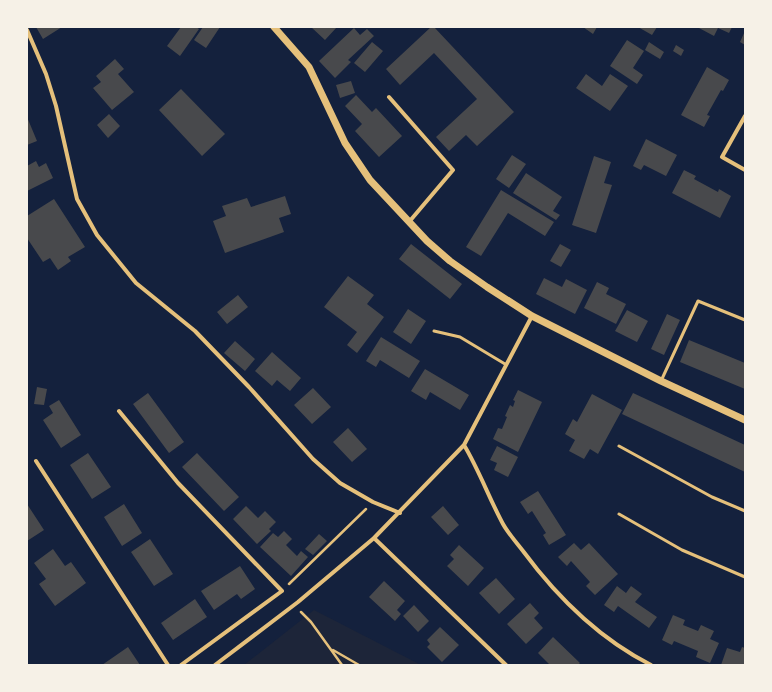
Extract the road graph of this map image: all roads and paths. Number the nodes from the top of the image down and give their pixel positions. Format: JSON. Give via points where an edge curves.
{"nodes":[{"id":1,"x":274,"y":27,"type":"edge"},
{"id":2,"x":27,"y":30,"type":"edge"},
{"id":3,"x":389,"y":97,"type":"dead end"},
{"id":4,"x":745,"y":116,"type":"edge"},
{"id":5,"x":745,"y":170,"type":"edge"},
{"id":6,"x":408,"y":222,"type":"junction"},
{"id":7,"x":532,"y":316,"type":"junction"},
{"id":8,"x":745,"y":320,"type":"edge"},
{"id":9,"x":434,"y":331,"type":"dead end"},
{"id":10,"x":505,"y":364,"type":"junction"},
{"id":11,"x":661,"y":381,"type":"junction"},
{"id":12,"x":119,"y":411,"type":"dead end"},
{"id":13,"x":745,"y":420,"type":"edge"},
{"id":14,"x":464,"y":445,"type":"junction"},
{"id":15,"x":618,"y":446,"type":"dead end"},
{"id":16,"x":36,"y":461,"type":"dead end"},
{"id":17,"x":373,"y":502,"type":"junction"},
{"id":18,"x":745,"y":511,"type":"edge"},
{"id":19,"x":400,"y":513,"type":"junction"},
{"id":20,"x":619,"y":514,"type":"dead end"},
{"id":21,"x":374,"y":538,"type":"junction"},
{"id":22,"x":745,"y":577,"type":"edge"},
{"id":23,"x":282,"y":591,"type":"junction"},
{"id":24,"x":311,"y":622,"type":"dead end"},
{"id":25,"x":330,"y":649,"type":"junction"},
{"id":26,"x":168,"y":665,"type":"edge"},
{"id":27,"x":181,"y":665,"type":"edge"},
{"id":28,"x":215,"y":665,"type":"edge"},
{"id":29,"x":342,"y":665,"type":"edge"},
{"id":30,"x":359,"y":665,"type":"edge"},
{"id":31,"x":506,"y":665,"type":"edge"},
{"id":32,"x":651,"y":665,"type":"edge"}],
"edges":[{"from":1,"to":6,"type":"street","via":[[309,67],[345,143],[370,180]]},
{"from":2,"to":17,"type":"street","via":[[46,74],[56,106],[77,199],[97,235],[136,283],[195,331],[313,459],[340,483]]},
{"from":3,"to":6,"type":"street","via":[[453,170]]},
{"from":4,"to":5,"type":"street","via":[[722,157]]},
{"from":6,"to":7,"type":"street","via":[[450,261]]},
{"from":7,"to":10,"type":"street"},
{"from":7,"to":11,"type":"street"},
{"from":8,"to":11,"type":"lane","via":[[698,301]]},
{"from":9,"to":10,"type":"lane","via":[[460,338]]},
{"from":10,"to":14,"type":"street"},
{"from":11,"to":13,"type":"street"},
{"from":12,"to":23,"type":"street","via":[[178,483]]},
{"from":14,"to":19,"type":"street"},
{"from":14,"to":32,"type":"street","via":[[504,525],[534,566],[578,614]]},
{"from":15,"to":18,"type":"lane","via":[[712,497]]},
{"from":16,"to":26,"type":"street"},
{"from":17,"to":19,"type":"street"},
{"from":17,"to":23,"type":"path"},
{"from":19,"to":21,"type":"street"},
{"from":20,"to":22,"type":"lane","via":[[682,550]]},
{"from":21,"to":28,"type":"street","via":[[298,602]]},
{"from":21,"to":31,"type":"street"},
{"from":23,"to":27,"type":"street"},
{"from":24,"to":25,"type":"path"},
{"from":25,"to":29,"type":"path"},
{"from":25,"to":30,"type":"path"}]}
